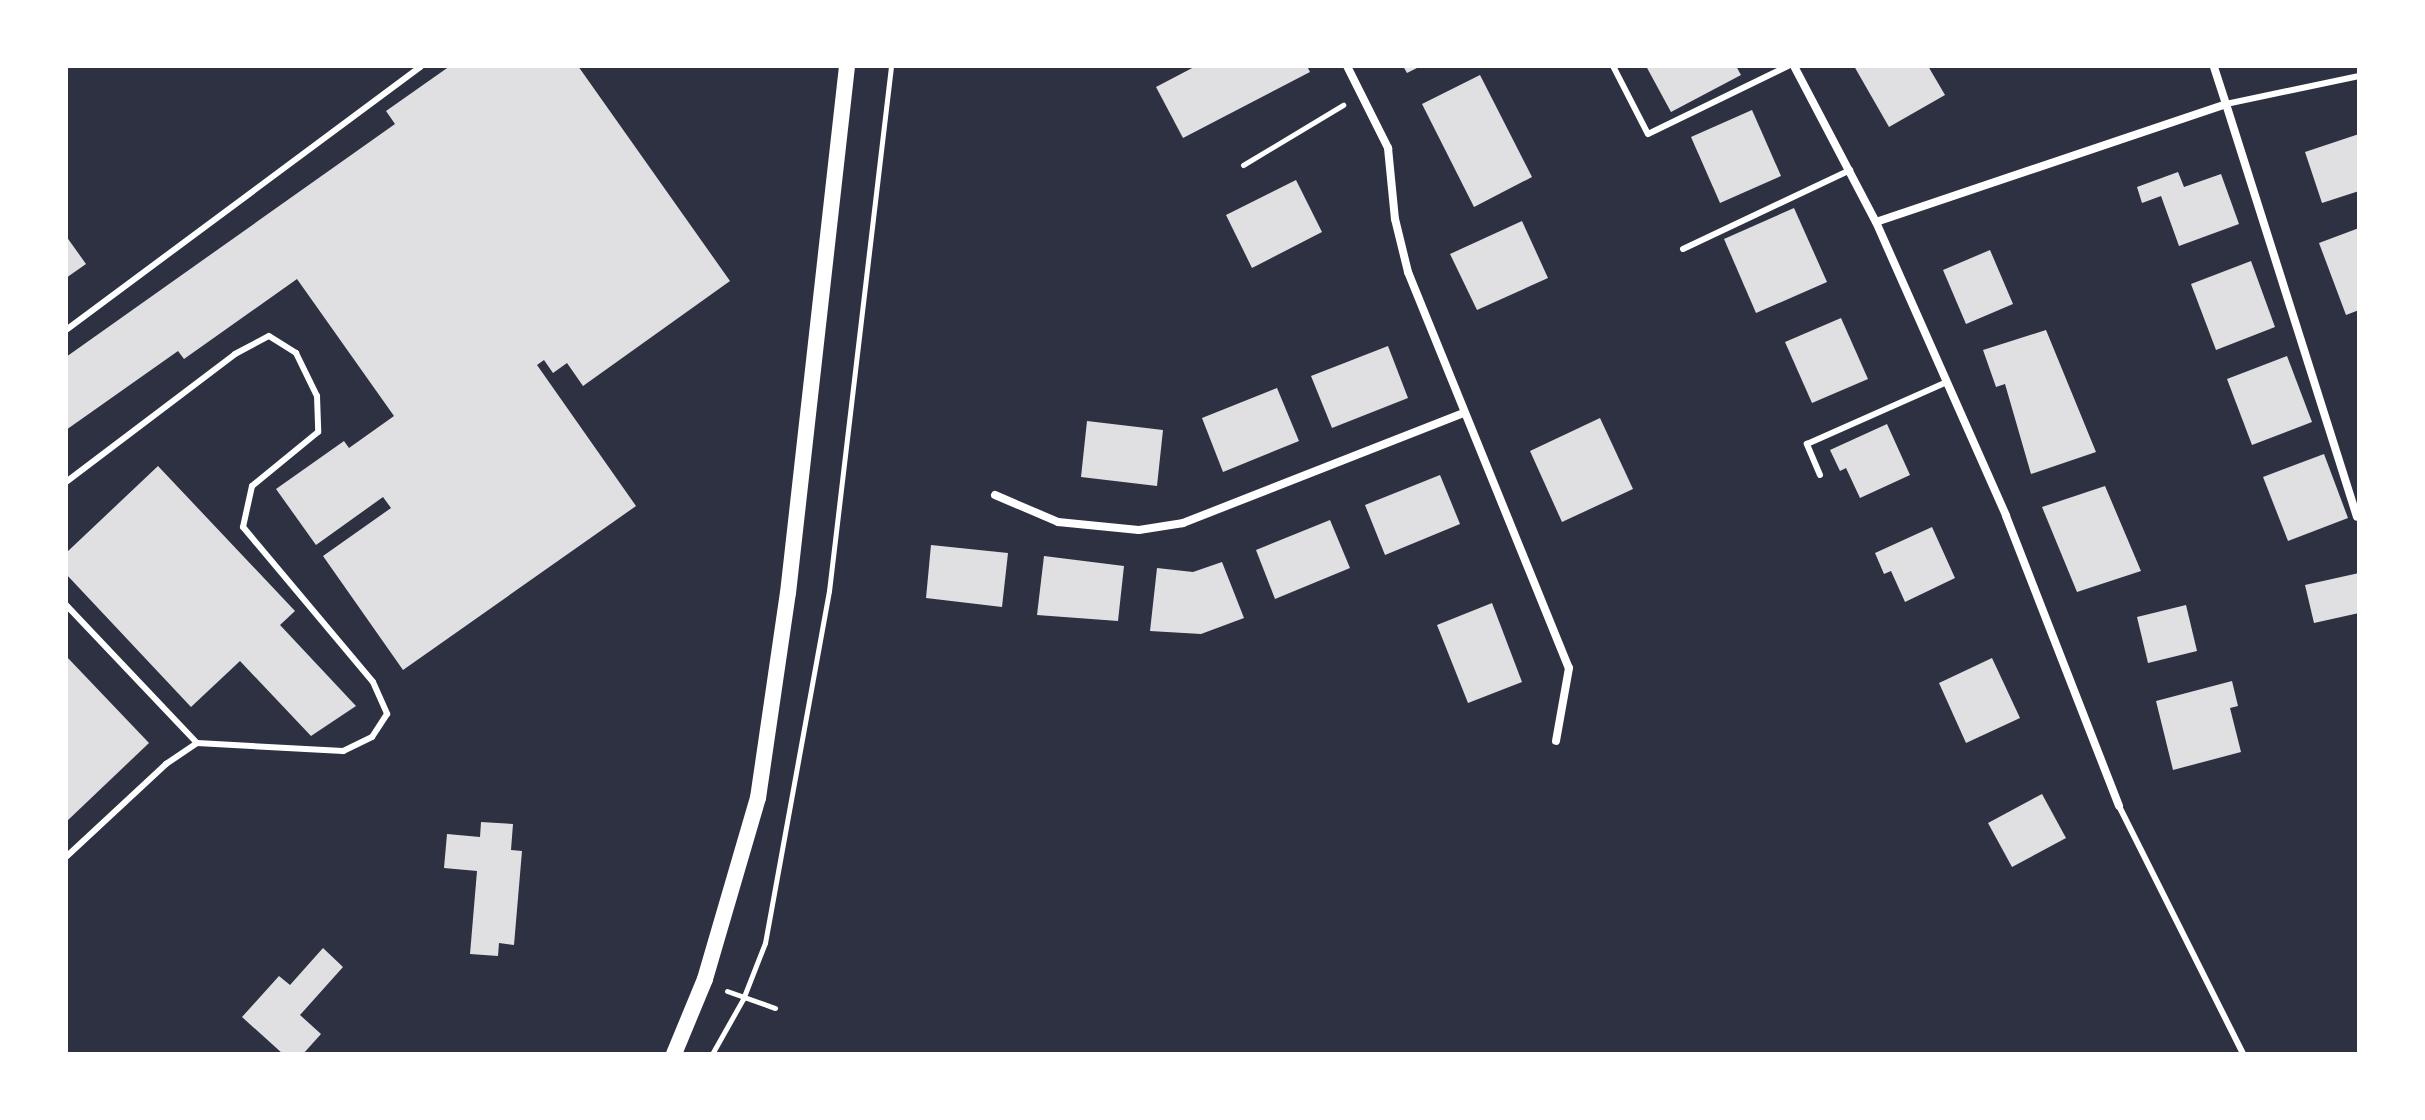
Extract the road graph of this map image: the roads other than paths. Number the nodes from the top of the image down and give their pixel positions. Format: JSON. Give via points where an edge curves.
{"nodes":[{"id":1,"x":421,"y":66,"type":"edge"},
{"id":2,"x":847,"y":66,"type":"edge"},
{"id":3,"x":1347,"y":66,"type":"edge"},
{"id":4,"x":1613,"y":66,"type":"edge"},
{"id":5,"x":1788,"y":66,"type":"edge"},
{"id":6,"x":1794,"y":66,"type":"edge"},
{"id":7,"x":2214,"y":66,"type":"edge"},
{"id":8,"x":2359,"y":76,"type":"edge"},
{"id":9,"x":2226,"y":104,"type":"junction"},
{"id":10,"x":1851,"y":170,"type":"junction"},
{"id":11,"x":1876,"y":222,"type":"junction"},
{"id":12,"x":1683,"y":249,"type":"dead end"},
{"id":13,"x":66,"y":330,"type":"edge"},
{"id":14,"x":1947,"y":382,"type":"junction"},
{"id":15,"x":1464,"y":413,"type":"junction"},
{"id":16,"x":1820,"y":475,"type":"dead end"},
{"id":17,"x":66,"y":482,"type":"edge"},
{"id":18,"x":995,"y":495,"type":"dead end"},
{"id":19,"x":2357,"y":517,"type":"edge"},
{"id":20,"x":66,"y":605,"type":"edge"},
{"id":21,"x":1556,"y":741,"type":"dead end"},
{"id":22,"x":197,"y":743,"type":"junction"},
{"id":23,"x":2119,"y":806,"type":"joint"},
{"id":24,"x":66,"y":857,"type":"edge"},
{"id":25,"x":674,"y":1054,"type":"edge"},
{"id":26,"x":2243,"y":1054,"type":"edge"}],
"edges":[{"from":1,"to":13,"type":"lane"},
{"from":2,"to":25,"type":"main road","via":[[788,593],[758,798],[705,979]]},
{"from":3,"to":15,"type":"street","via":[[1388,148],[1395,219],[1408,272]]},
{"from":4,"to":5,"type":"lane","via":[[1648,134]]},
{"from":6,"to":10,"type":"street"},
{"from":7,"to":9,"type":"street"},
{"from":8,"to":9,"type":"lane"},
{"from":9,"to":11,"type":"street"},
{"from":9,"to":19,"type":"street"},
{"from":10,"to":11,"type":"street"},
{"from":10,"to":12,"type":"lane"},
{"from":11,"to":14,"type":"street"},
{"from":14,"to":16,"type":"lane","via":[[1807,444]]},
{"from":14,"to":23,"type":"street","via":[[2006,516]]},
{"from":15,"to":18,"type":"street","via":[[1183,523],[1139,530],[1058,522]]},
{"from":15,"to":21,"type":"street","via":[[1569,668]]},
{"from":17,"to":22,"type":"lane","via":[[235,354],[269,336],[296,353],[317,396],[318,432],[252,486],[243,527],[373,682],[387,714],[372,737],[343,751]]},
{"from":20,"to":22,"type":"lane"},
{"from":22,"to":24,"type":"lane","via":[[166,764]]},
{"from":23,"to":26,"type":"lane"}]}
